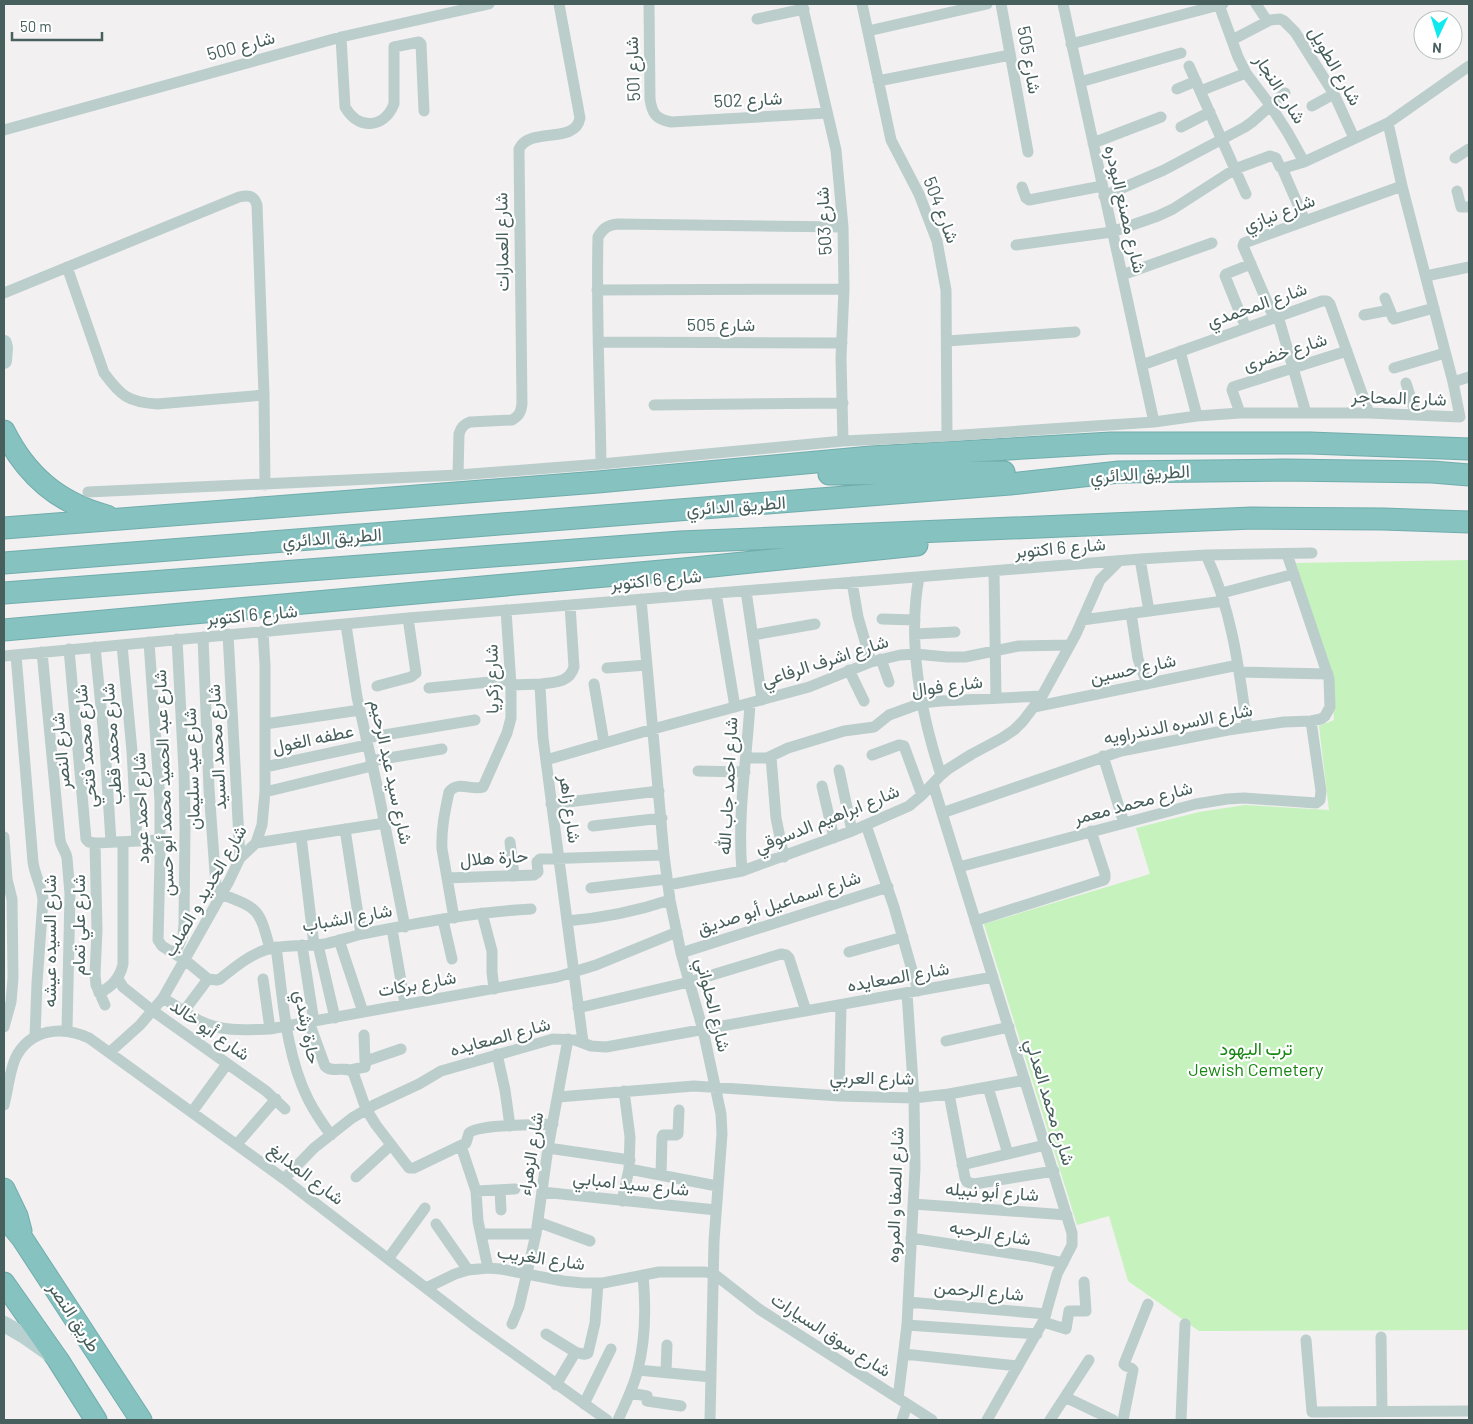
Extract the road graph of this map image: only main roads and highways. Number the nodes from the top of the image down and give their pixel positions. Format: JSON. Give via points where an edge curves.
{"nodes":[{"id":1,"x":4,"y":431,"type":"edge"},
{"id":2,"x":1469,"y":449,"type":"edge"},
{"id":3,"x":732,"y":470,"type":"junction"},
{"id":4,"x":1119,"y":472,"type":"junction"},
{"id":5,"x":1469,"y":475,"type":"edge"},
{"id":6,"x":124,"y":519,"type":"junction"},
{"id":7,"x":1469,"y":522,"type":"edge"},
{"id":8,"x":1120,"y":523,"type":"junction"},
{"id":9,"x":10,"y":524,"type":"edge"},
{"id":10,"x":4,"y":563,"type":"edge"},
{"id":11,"x":4,"y":593,"type":"edge"},
{"id":12,"x":4,"y":630,"type":"edge"},
{"id":13,"x":4,"y":1189,"type":"edge"},
{"id":14,"x":4,"y":1216,"type":"edge"},
{"id":15,"x":22,"y":1238,"type":"junction"},
{"id":16,"x":4,"y":1283,"type":"edge"},
{"id":17,"x":96,"y":1420,"type":"edge"},
{"id":18,"x":141,"y":1420,"type":"edge"}],
"edges":[{"from":1,"to":6,"type":"highway","via":[[29,470],[52,491],[94,512]]},
{"from":2,"to":3,"type":"highway","via":[[1310,443],[1111,443],[871,457]]},
{"from":3,"to":4,"type":"highway","via":[[802,474]]},
{"from":3,"to":6,"type":"highway"},
{"from":4,"to":5,"type":"highway","name":"الطريق الدائري","via":[[1284,470]]},
{"from":4,"to":10,"type":"highway","name":"الطريق الدائري","via":[[1010,484]]},
{"from":6,"to":9,"type":"highway"},
{"from":7,"to":8,"type":"highway","name":"الطريق الدائري","via":[[1252,518]]},
{"from":8,"to":11,"type":"highway","name":"الطريق الدائري","via":[[680,542]]},
{"from":8,"to":12,"type":"highway","via":[[684,569]]},
{"from":13,"to":15,"type":"highway","via":[[17,1216]]},
{"from":14,"to":15,"type":"highway","name":"طريق النصر"},
{"from":15,"to":18,"type":"highway","name":"طريق النصر"},
{"from":16,"to":17,"type":"highway","name":"طريق النصر"}]}
